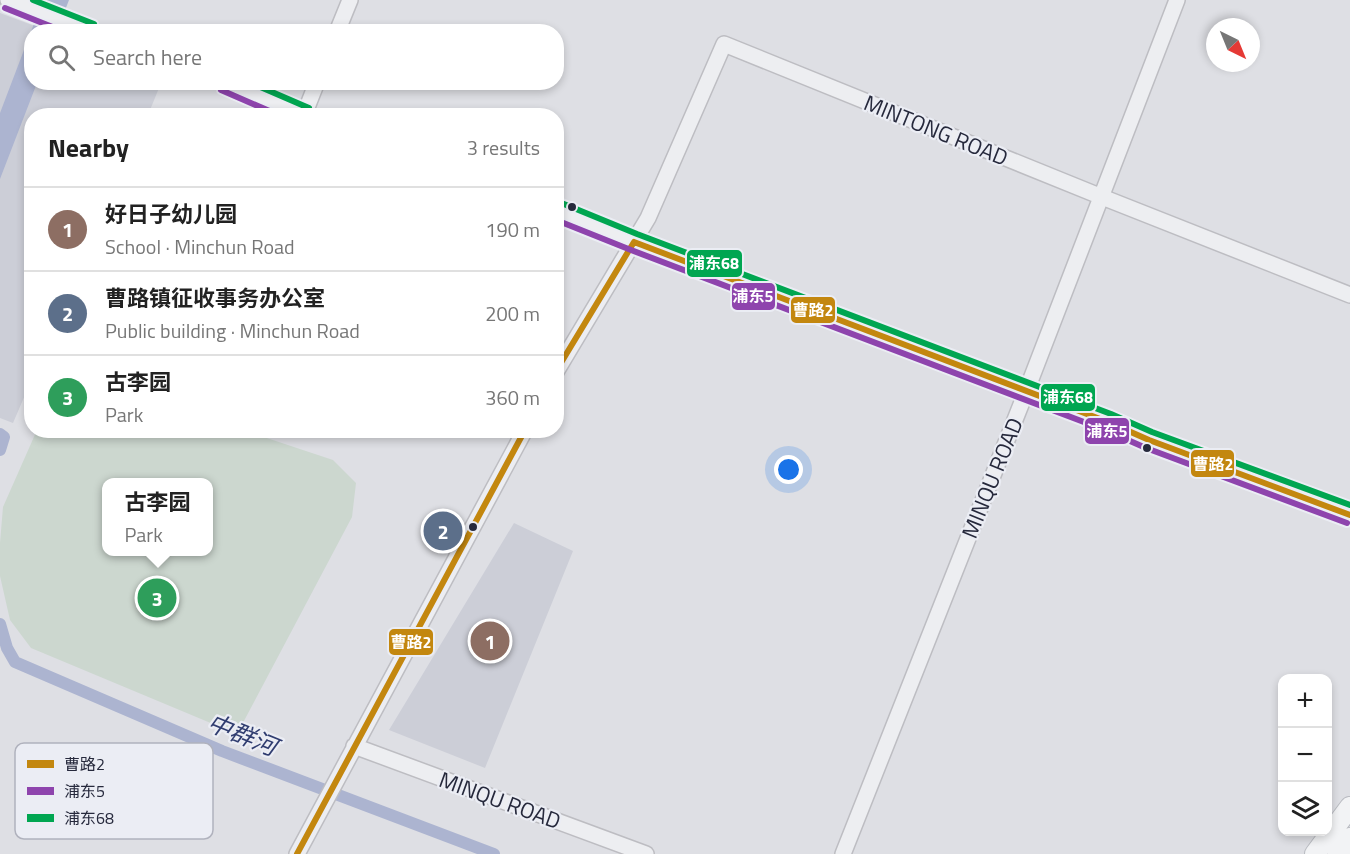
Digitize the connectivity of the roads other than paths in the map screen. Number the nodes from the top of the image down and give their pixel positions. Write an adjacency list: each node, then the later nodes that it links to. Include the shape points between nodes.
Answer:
1 (8, 0): 4 (street)
2 (350, 0): 5 (street)
3 (1178, 0): 10 (street, MINQU ROAD)
4 (71, 24)
5 (340, 24)
6 (244, 90): 8 (street)
7 (314, 90): 9 (street)
8 (288, 108)
9 (308, 108)
10 (1102, 197): 12 (street, MINTONG ROAD, via 724,44); 13 (street, MINTONG ROAD); 15 (street, MINQU ROAD)
11 (564, 213): 12 (street)
12 (634, 242): 14 (street); 15 (street)
13 (1350, 295)
14 (564, 359)
15 (1026, 392): 17 (street); 24 (street, MINQU ROAD)
16 (521, 438): 18 (street)
17 (1350, 515)
18 (354, 746): 22 (street); 23 (street, MINQU ROAD)
19 (1350, 797): 20 (street)
20 (1345, 813): 25 (main road)
21 (1350, 838): 26 (main road)
22 (297, 854)
23 (646, 854)
24 (843, 854)
25 (1315, 854)
26 (1338, 854)

